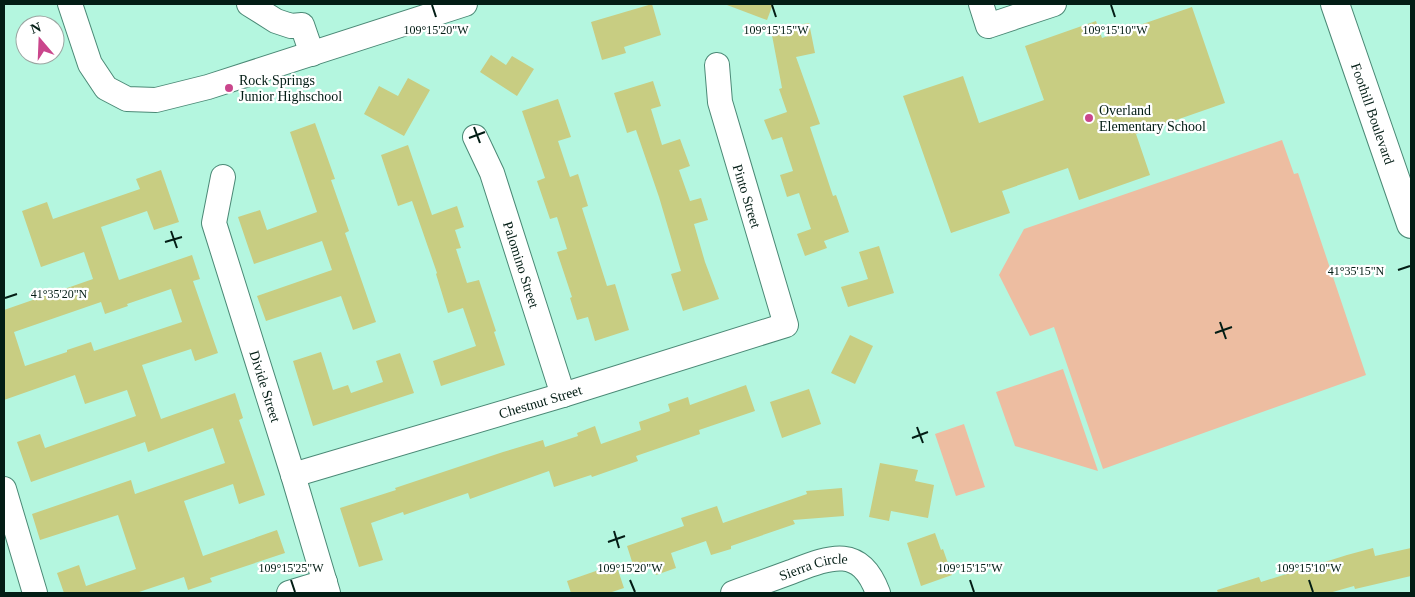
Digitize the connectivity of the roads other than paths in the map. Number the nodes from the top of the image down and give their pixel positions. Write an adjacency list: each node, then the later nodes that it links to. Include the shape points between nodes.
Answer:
1 (70, 4): 7 (street, via 90,64 106,88 127,99 156,100)
2 (249, 4): 7 (street, via 276,21 291,26 302,25)
3 (465, 4): 7 (street)
4 (981, 4): 5 (street, via 988,26)
5 (1054, 4)
6 (1335, 4): 11 (main road, Foothill Boulevard)
7 (312, 54)
8 (716, 65): 12 (street, Pinto Street, via 720,102)
9 (475, 137): 13 (street, Palomino Street, via 492,173)
10 (223, 177): 14 (street, Divide Street, via 214,223)
11 (1411, 224)
12 (786, 325): 13 (street, Chestnut Street)
13 (563, 394): 14 (street, Chestnut Street)
14 (293, 475): 16 (street, Divide Street)
15 (4, 489): 17 (street)
16 (326, 588): 18 (street)
17 (35, 593)
18 (289, 593)
19 (733, 593): 20 (street, Sierra Circle, via 821,561 839,558 855,561 868,570)
20 (878, 593)

